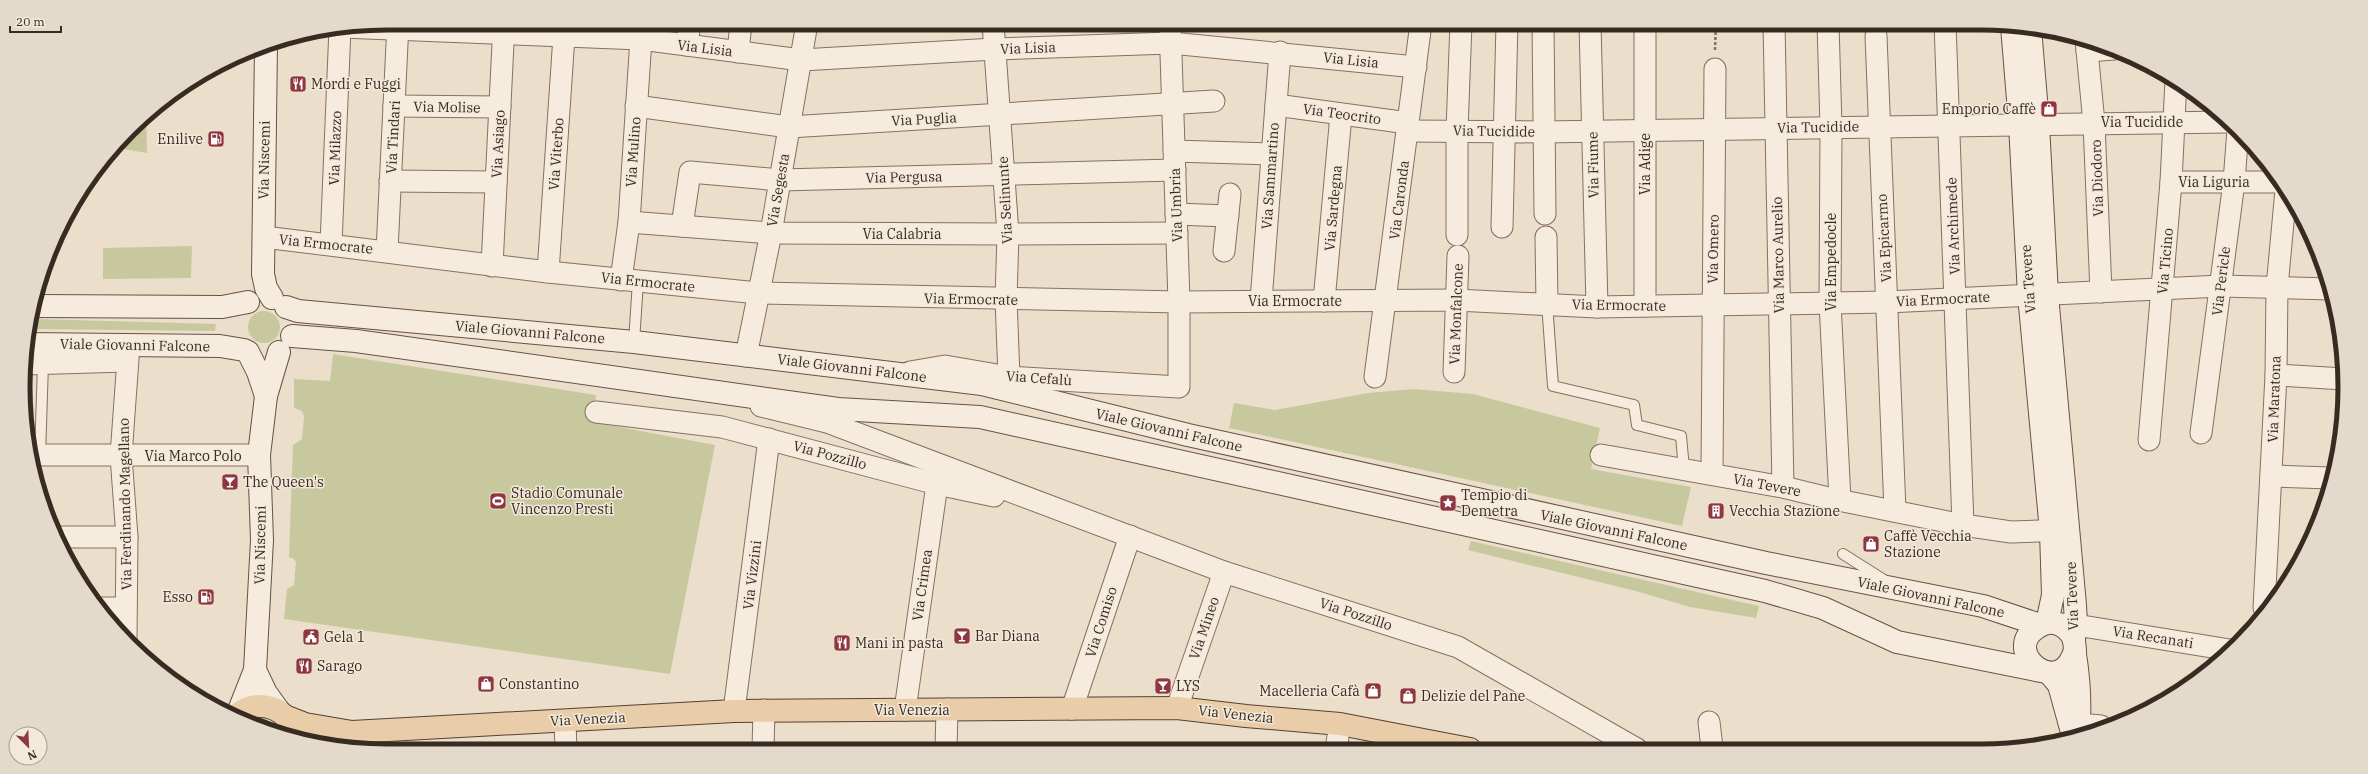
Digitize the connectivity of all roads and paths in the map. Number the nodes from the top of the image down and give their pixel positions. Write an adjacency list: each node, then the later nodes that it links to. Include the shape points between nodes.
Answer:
1 (398, 30): 38 (street, Via Tindari)
2 (503, 30): 40 (street, Via Asiago)
3 (518, 30): 23 (street, Via Lisia)
4 (689, 30): 25 (street)
5 (740, 30): 29 (street)
6 (806, 30): 31 (street, Via Segesta)
7 (994, 30): 27 (street, Via Selinunte)
8 (1420, 30): 32 (street, Via Caronda)
9 (1461, 30): 54 (street)
10 (1507, 30): 56 (street)
11 (1543, 30): 58 (street)
12 (1590, 30): 57 (street, Via Fiume)
13 (1645, 30): 55 (street, Via Adige)
14 (1716, 30): 33 (path)
15 (1774, 30): 52 (street, Via Marco Aurelio)
16 (1828, 30): 51 (street, Via Empedocle)
17 (1945, 30): 47 (street, Via Archimede)
18 (641, 31): 23 (street, Via Lisia); 25 (street, Via Lisia); 39 (street, Via Mulino)
19 (2013, 32): 46 (street, Via Tevere)
20 (341, 33): 82 (street, Via Milazzo)
21 (1170, 33): 27 (street, Via Lisia); 30 (street, Via Lisia); 36 (street, Via Umbria)
22 (2030, 33): 46 (street, Via Tevere)
23 (564, 36): 87 (street, Via Viterbo)
24 (1876, 36): 48 (street, Via Epicarmo)
25 (687, 45): 29 (street, Via Lisia)
26 (2087, 46): 45 (street, Via Diodoro)
27 (995, 49): 31 (street, Via Lisia); 41 (street, Via Selinunte)
28 (266, 51): 80 (street, Via Niscemi)
29 (738, 52): 31 (street, Via Lisia)
30 (1280, 52): 32 (street, Via Lisia); 37 (street, Via Sammartino)
31 (801, 60): 49 (street, Via Segesta)
32 (1416, 67): 50 (street, Via Caronda)
33 (1715, 69): 53 (street, Via Omero)
34 (2176, 88): 43 (street, Via Ticino)
35 (1214, 101): 36 (street, Via Puglia)
36 (1173, 104): 41 (street, Via Puglia); 61 (street, Via Umbria)
37 (1276, 105): 42 (street, Via Teocrito); 60 (street, Via Sammartino)
38 (394, 106): 40 (street, Via Molise); 64 (street, Via Tindari)
39 (636, 106): 49 (street, Via Puglia); 73 (street, Via Mulino)
40 (500, 107): 65 (street, Via Asiago)
41 (1000, 115): 49 (street, Via Puglia); 62 (street, Via Selinunte)
42 (1341, 115): 50 (street, Via Teocrito); 100 (street, Via Sardegna)
43 (2174, 122): 44 (street, Via Tucidide); 45 (street, Via Tucidide); 66 (street, Via Ticino)
44 (2219, 122)
45 (2094, 123): 46 (street, Via Tucidide); 93 (street, Via Diodoro)
46 (2029, 124): 47 (street, Via Tucidide); 95 (street, Via Tevere)
47 (1949, 125): 48 (street, Via Tucidide); 96 (street, Via Archimede)
48 (1879, 126): 51 (street, Via Tucidide); 104 (street, Via Epicarmo)
49 (789, 127): 63 (street, Via Segesta)
50 (1408, 127): 54 (street, Via Tucidide); 101 (street, Via Caronda)
51 (1831, 127): 52 (street, Via Tucidide); 107 (street, Via Empedocle)
52 (1776, 128): 53 (street, Via Tucidide); 106 (street, Via Marco Aurelio)
53 (1715, 129): 55 (street, Via Tucidide); 108 (street, Via Omero)
54 (1457, 130): 56 (street, Via Tucidide); 79 (street)
55 (1645, 130): 57 (street, Via Tucidide); 111 (street, Via Adige)
56 (1504, 131): 58 (street, Via Tucidide); 76 (street)
57 (1592, 131): 58 (street, Via Tucidide); 110 (street, Via Fiume)
58 (1543, 132): 71 (street)
59 (2237, 139): 67 (street, Via Pericle)
60 (1272, 154): 61 (street, Via Pergusa); 99 (street, Via Sammartino)
61 (1174, 161): 62 (street, Via Pergusa); 74 (street, Via Umbria)
62 (1004, 175): 63 (street, Via Pergusa); 78 (street, Via Selinunte)
63 (780, 180): 75 (street, Via Pergusa, via 690,172); 77 (street, Via Segesta)
64 (390, 181): 65 (street); 83 (street, Via Tindari)
65 (496, 182): 86 (street, Via Asiago)
66 (2171, 182): 67 (street, Via Liguria); 91 (street, Via Ticino)
67 (2234, 182): 68 (street, Via Liguria); 89 (street, Via Pericle)
68 (2273, 182)
69 (1230, 194): 72 (street)
70 (2285, 201): 90 (street, Via Maratona)
71 (1545, 214)
72 (1228, 216): 74 (street, Via Calabria); 84 (street)
73 (629, 222): 75 (street, Via Calabria); 88 (street, Via Mulino)
74 (1176, 223): 78 (street, Via Calabria); 103 (street, Via Umbria)
75 (682, 226): 77 (street, Via Calabria)
76 (1502, 227)
77 (771, 233): 78 (street, Via Calabria); 94 (street, Via Segesta)
78 (1008, 234): 97 (street, Via Selinunte)
79 (1457, 234)
80 (264, 237): 82 (street, Via Ermocrate); 102 (street, Via Niscemi)
81 (1546, 237): 105 (street)
82 (331, 244): 83 (street, Via Ermocrate)
83 (387, 251): 86 (street, Via Ermocrate)
84 (1224, 251)
85 (1458, 256): 98 (street, Via Monfalcone)
86 (492, 266): 87 (street, Via Ermocrate)
87 (548, 272): 88 (street, Via Ermocrate)
88 (630, 281): 94 (street, Via Ermocrate); 112 (lane)
89 (2221, 286): 90 (street, Via Ermocrate); 91 (street, Via Ermocrate); 129 (street, Via Pericle)
90 (2277, 287): 92 (street, Via Ermocrate); 121 (street, Via Maratona)
91 (2162, 289): 93 (street, Via Ermocrate); 131 (street, Via Ticino)
92 (2324, 289)
93 (2101, 292): 95 (street, Via Ermocrate)
94 (758, 293): 97 (street, Via Ermocrate); 117 (street, Via Segesta)
95 (2038, 295): 96 (street, Via Ermocrate); 147 (street, Via Tevere)
96 (1955, 297): 104 (street, Via Ermocrate); 146 (street, Via Archimede)
97 (1006, 300): 103 (street, Via Ermocrate); 122 (street, Via Selinunte)
98 (1456, 300): 101 (street, Via Ermocrate); 105 (street, Via Ermocrate); 119 (street, Via Monfalcone)
99 (1261, 301): 100 (street, Via Ermocrate); 103 (street, Via Ermocrate)
100 (1324, 301): 101 (street, Via Ermocrate)
101 (1386, 301): 123 (street, Via Caronda)
102 (265, 302): 109 (street, Viale Giovanni Falcone, via 222,307); 112 (street, Viale Giovanni Falcone, via 298,311); 113 (street, via 293,321); 115 (street, via 236,316 238,342)
103 (1179, 302): 125 (street, Via Umbria)
104 (1887, 302): 107 (street, Via Ermocrate); 145 (street, Via Epicarmo)
105 (1547, 303): 110 (street, Via Ermocrate); 137 (lane, via 1553,386 1634,405 1637,425 1682,436)
106 (1779, 303): 107 (street, Via Ermocrate); 108 (street, Via Ermocrate); 142 (street, Via Marco Aurelio)
107 (1830, 303): 143 (street, Via Empedocle)
108 (1713, 305): 111 (street, Via Ermocrate); 138 (street, Via Omero)
109 (39, 306)
110 (1597, 306): 111 (street, Via Ermocrate)
111 (1645, 306)
112 (634, 342): 117 (street, Viale Giovanni Falcone)
113 (286, 344): 115 (street, via 263,357); 126 (street, Viale Giovanni Falcone, via 356,341); 127 (street, Via Niscemi)
114 (33, 345): 116 (street, Viale Giovanni Falcone)
115 (246, 351): 116 (street, Viale Giovanni Falcone, via 220,346); 127 (street, via 258,372)
116 (127, 353): 118 (street); 136 (street, Via Ferdinando Magellano)
117 (746, 356): 120 (street, Viale Giovanni Falcone)
118 (34, 364): 132 (lane)
119 (1454, 372)
120 (900, 374): 122 (street, Via Cefalù, via 944,366); 153 (street, Viale Giovanni Falcone, via 982,384 1188,435 1766,564)
121 (2276, 375): 124 (street); 139 (street, Via Maratona)
122 (1009, 377): 125 (street, Via Cefalù)
123 (1375, 377)
124 (2338, 379)
125 (1179, 388)
126 (723, 394): 144 (street, Via Pozzillo, via 763,407 827,422); 161 (street, Viale Giovanni Falcone, via 838,409 980,417 1764,591 1823,608 1897,642)
127 (266, 396): 134 (street, Via Niscemi)
128 (596, 412): 130 (street, Via Pozzillo, via 722,428)
129 (2201, 433)
130 (770, 439): 141 (street, Via Pozzillo); 168 (street, Via Vizzini)
131 (2149, 440)
132 (36, 451)
133 (36, 455): 136 (street, Via Marco Polo)
134 (259, 455): 136 (street, Via Marco Polo); 160 (street, Via Niscemi, via 262,540)
135 (1601, 455): 137 (street, Via Tevere)
136 (121, 456): 150 (street, Via Ferdinando Magellano)
137 (1684, 470): 138 (street, Via Tevere)
138 (1712, 474): 142 (street, Via Tevere)
139 (2270, 476): 140 (street); 154 (street, Via Maratona)
140 (2326, 478)
141 (937, 484): 144 (street, Via Pozzillo); 166 (street, Via Crimea)
142 (1783, 486): 143 (street, Via Tevere)
143 (1840, 500): 145 (street, Via Tevere)
144 (1061, 511): 148 (street, Via Pozzillo)
145 (1895, 511): 146 (street, Via Tevere)
146 (1963, 525): 147 (street, Via Tevere, via 2011,532)
147 (2059, 530): 158 (street, Via Tevere); 158 (street, Via Tevere, via 2053,595)
148 (1130, 536): 152 (street, Via Pozzillo); 164 (street, Via Comiso)
149 (63, 537): 150 (street)
150 (127, 537): 156 (street, Via Ferdinando Magellano)
151 (1844, 554): 153 (lane)
152 (1224, 572): 162 (street, Via Mineo); 184 (street, Via Pozzillo, via 1458,647)
153 (1900, 590): 158 (street, Viale Giovanni Falcone, via 1983,606)
154 (2264, 604)
155 (107, 608): 156 (street)
156 (126, 608): 157 (street, Via Ferdinando Magellano)
157 (126, 629)
158 (2062, 631): 159 (street, Via Recanati); 161 (street, via 2072,659 2058,671); 161 (street, via 2031,632 2026,642 2026,654 2032,665); 175 (street, via 2080,702)
159 (2222, 649)
160 (255, 670): 167 (street); 170 (street, via 266,693)
161 (2045, 672): 175 (street, via 2059,685)
162 (1177, 708): 164 (main road, Via Venezia); 173 (main road, Via Venezia)
163 (947, 709): 164 (main road, Via Venezia); 166 (main road, Via Venezia); 181 (street)
164 (1072, 709)
165 (764, 710): 166 (main road, Via Venezia); 168 (main road, Via Venezia); 180 (street)
166 (905, 710)
167 (238, 711)
168 (734, 711): 171 (main road, Via Venezia)
169 (241, 713): 170 (main road, via 250,707 263,706)
170 (283, 714): 176 (main road); 177 (main road, via 305,724)
171 (565, 721): 177 (main road, Via Venezia); 179 (street)
172 (1709, 722): 185 (street)
173 (1340, 724): 182 (street); 183 (main road, Via Venezia)
174 (2090, 727): 175 (street)
175 (2075, 728)
176 (293, 732)
177 (352, 732): 178 (main road)
178 (330, 739)
179 (566, 744)
180 (763, 744)
181 (946, 744)
182 (1337, 744)
183 (1444, 744)
184 (1627, 744)
185 (1712, 744)

